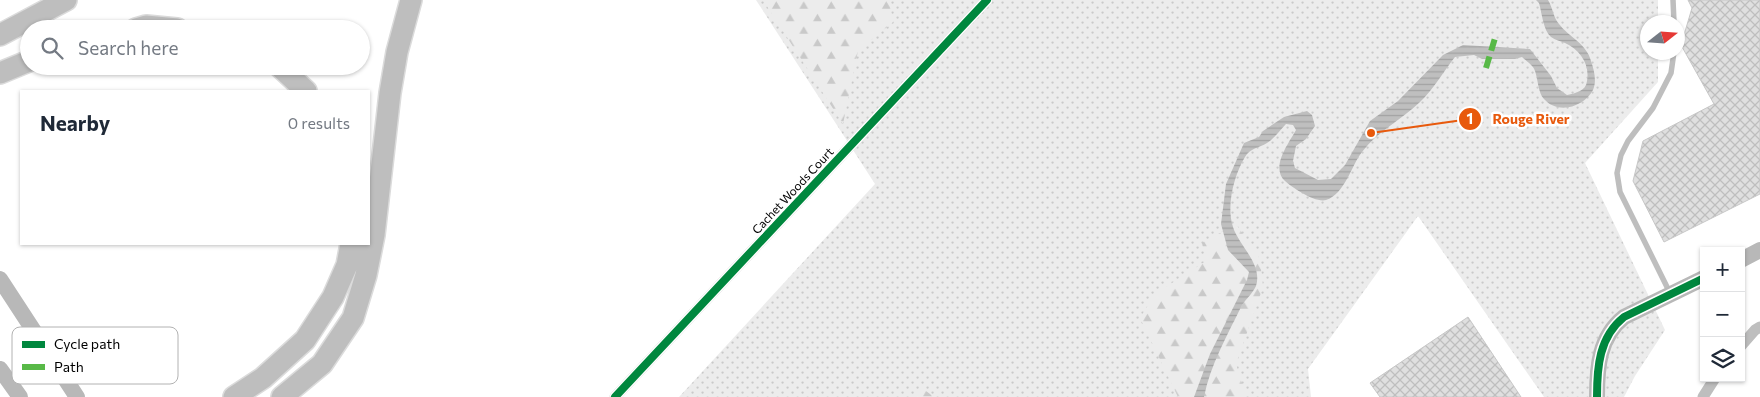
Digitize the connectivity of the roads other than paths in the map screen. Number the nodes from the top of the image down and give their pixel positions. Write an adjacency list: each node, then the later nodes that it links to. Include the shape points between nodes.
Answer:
1 (66, 0): 6 (highway)
2 (411, 0): 29 (highway, via 390,92 374,235 353,318 322,364)
3 (987, 0): 30 (street, Cachet Woods Court)
4 (1673, 0): 5 (lane)
5 (1674, 15)
6 (28, 20)
7 (20, 24): 8 (highway)
8 (0, 35)
9 (1673, 60): 19 (lane, via 1671,73 1653,108 1621,155 1617,173 1620,192)
10 (20, 65): 11 (highway)
11 (0, 73)
12 (288, 75): 13 (highway)
13 (305, 90)
14 (351, 245): 28 (highway, via 348,265 333,297 305,340 263,378)
15 (1760, 250): 16 (street)
16 (1745, 258)
17 (0, 279): 20 (street)
18 (1700, 280): 19 (street)
19 (1670, 294): 31 (street, via 1624,317 1607,337 1597,370)
20 (31, 327)
21 (1760, 327): 22 (street)
22 (1745, 341)
23 (0, 369): 26 (street)
24 (1713, 382): 32 (street)
25 (69, 384): 27 (street)
26 (20, 397)
27 (77, 397)
28 (234, 397)
29 (282, 397)
30 (615, 397)
31 (1597, 397)
32 (1703, 397)

